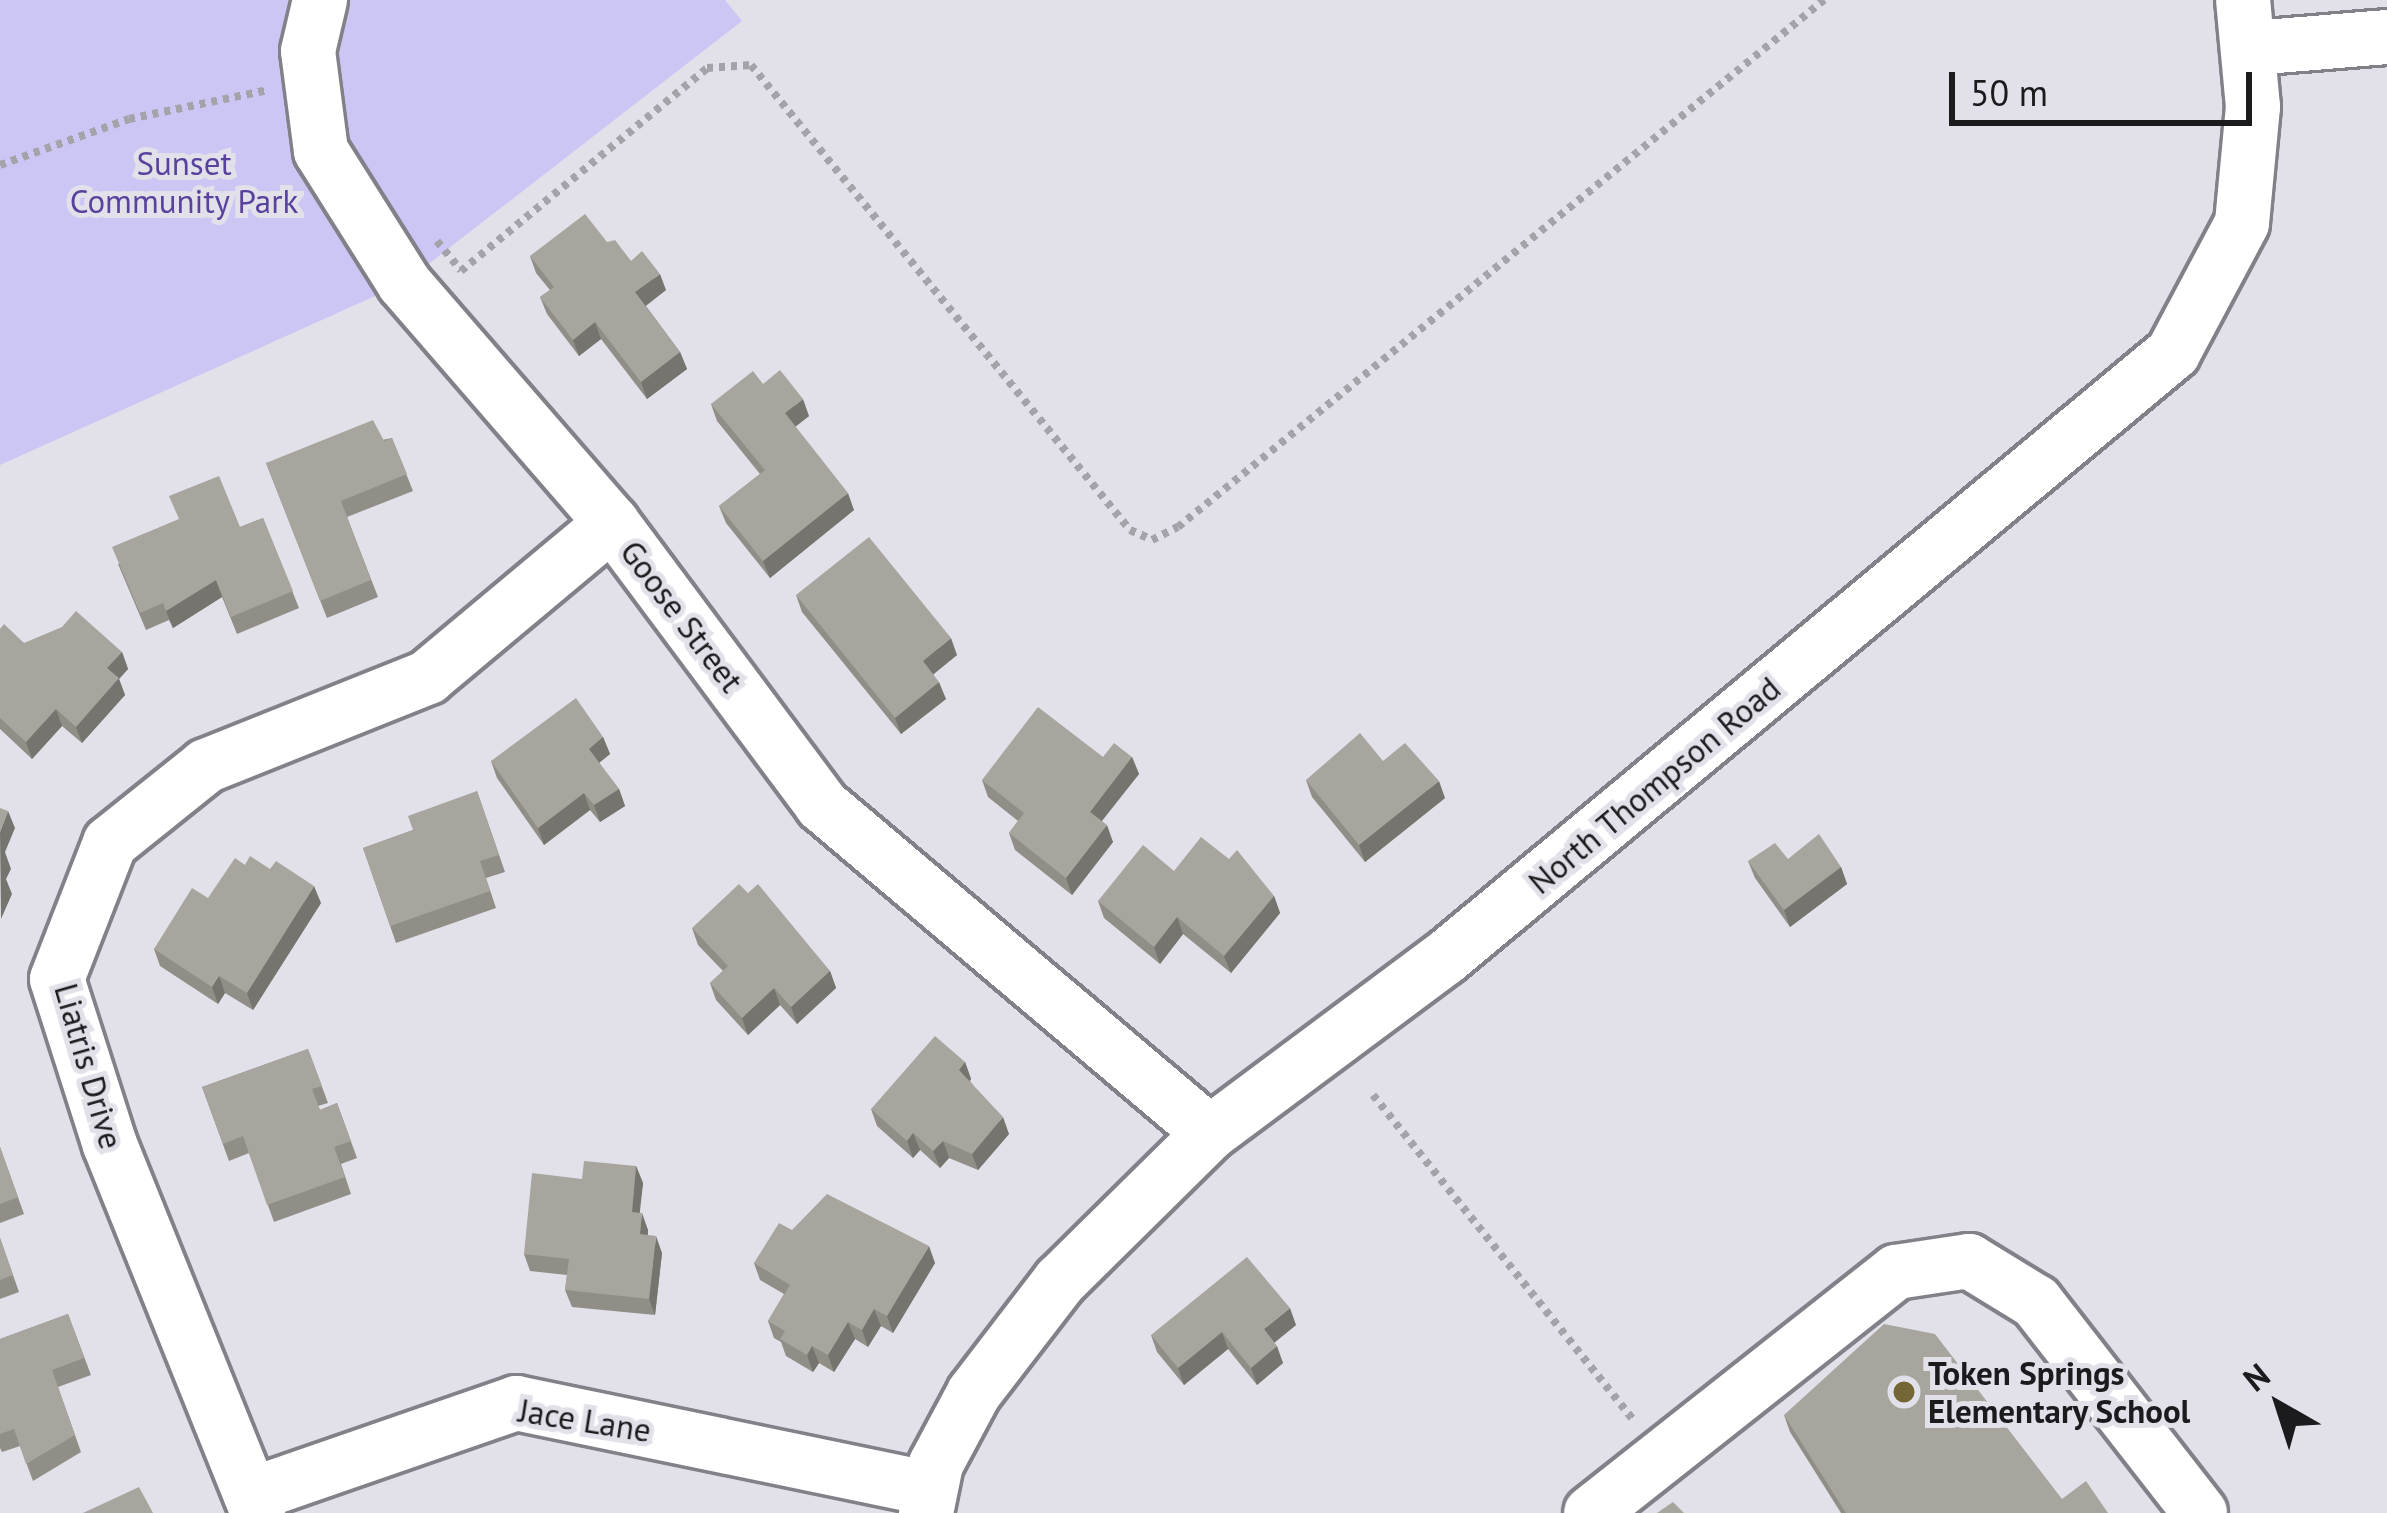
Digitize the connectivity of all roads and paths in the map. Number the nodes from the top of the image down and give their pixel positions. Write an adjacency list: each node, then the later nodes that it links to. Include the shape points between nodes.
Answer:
1 (320, 0): 5 (street, Goose Street, via 308,51)
2 (1824, 0): 7 (path, via 1178,527 1152,540 1130,530 751,65 707,68 461,271)
3 (2248, 24): 4 (street); 10 (street, North Thompson Road, via 2242,223 2173,353 1445,958)
4 (2387, 37)
5 (310, 91): 6 (path, via 257,90 129,119); 8 (street, Goose Street, via 321,151 404,283)
6 (0, 165)
7 (424, 224)
8 (613, 523): 10 (street, Goose Street, via 822,805); 13 (street, Liatris Drive, via 428,677 206,766 110,843 57,979 110,1145)
9 (1373, 1095): 11 (path)
10 (1210, 1133): 12 (street, North Thompson Road, via 1060,1281 974,1393)
11 (1663, 1456): 14 (street); 15 (street, via 1895,1272 1969,1261 2036,1302)
12 (927, 1500): 13 (street, Jace Lane, via 516,1403)
13 (254, 1504)
14 (1591, 1513)
15 (2200, 1513)

